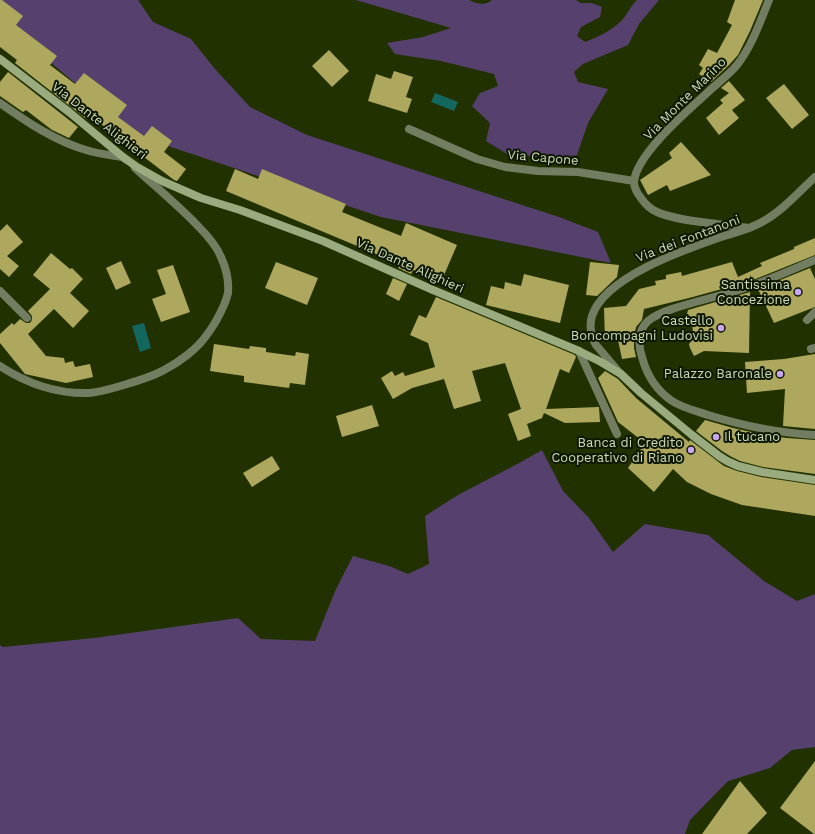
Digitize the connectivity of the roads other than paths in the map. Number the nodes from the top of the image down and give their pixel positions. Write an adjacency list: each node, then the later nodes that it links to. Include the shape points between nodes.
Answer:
1 (769, 0): 7 (street, Via Monte Marino, via 743,57 652,147 639,167)
2 (0, 59): 5 (main road, Via Dante Alighieri)
3 (0, 103): 5 (street, via 54,138 87,150)
4 (409, 129): 7 (street, Via Capone, via 477,159 504,167 578,172)
5 (123, 157): 14 (main road, Via Dante Alighieri, via 151,175 188,193 323,241); 15 (street, via 191,219 218,250 228,288 226,300 216,320 202,340 173,365 152,376 102,391 68,392 38,386)
6 (815, 177): 8 (street, Via dei Fontanoni, via 771,217)
7 (634, 181): 8 (street, via 638,195 656,211 684,220)
8 (749, 228): 16 (street, Via dei Fontanoni, via 646,267 604,296 593,312 591,332 596,345)
9 (815, 260): 17 (street, via 742,289 660,313 646,322 640,338 645,367 653,384)
10 (0, 291): 12 (street)
11 (815, 312): 13 (street)
12 (27, 318)
13 (807, 320)
14 (579, 351): 16 (main road, Via Dante Alighieri); 19 (street)
15 (0, 366)
16 (621, 374): 18 (main road, Via Dante Alighieri)
17 (668, 398): 18 (street); 20 (street, via 688,409 726,420 787,433)
18 (659, 407): 21 (main road, Via Dante Alighieri, via 719,456 733,464 762,472)
19 (617, 434)
20 (815, 435)
21 (815, 480)

